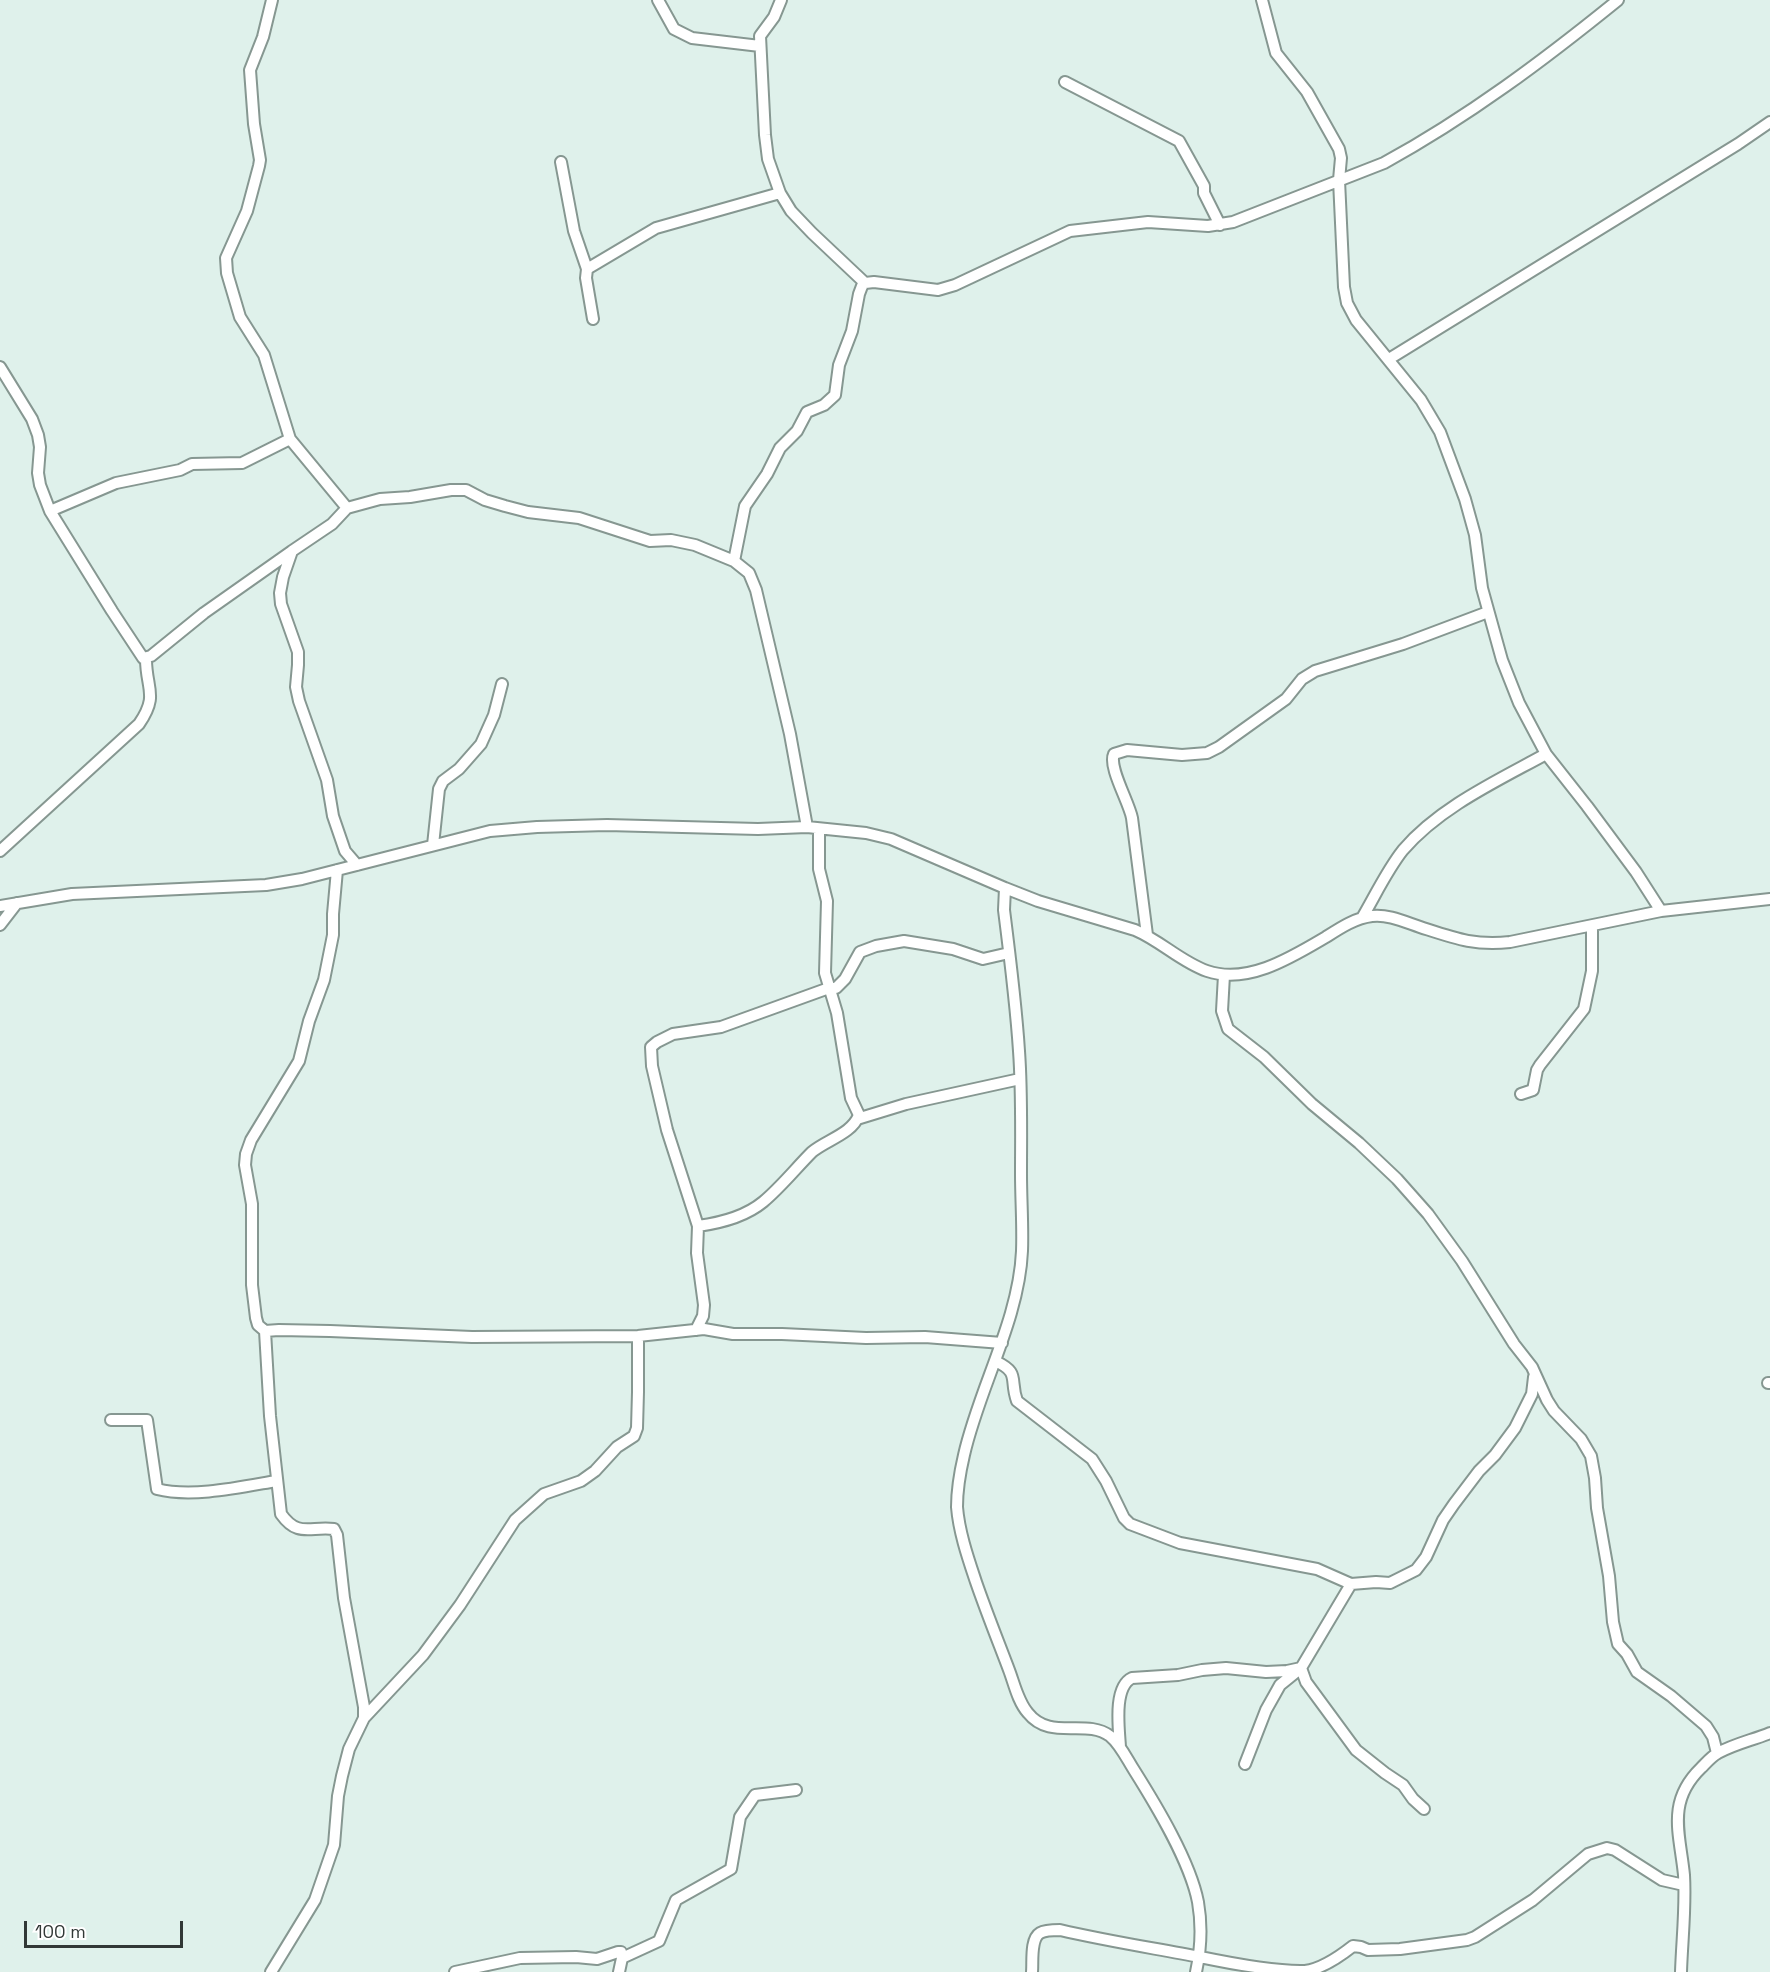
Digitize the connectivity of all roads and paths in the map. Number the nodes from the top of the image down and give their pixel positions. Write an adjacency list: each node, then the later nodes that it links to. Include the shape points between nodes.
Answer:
1 (272, 0): 18 (street, via 250,70 259,166 247,211 226,258 240,316 264,355)
2 (658, 0): 6 (street, via 674,29 692,38)
3 (781, 0): 6 (street, via 774,17 761,32)
4 (1262, 0): 10 (street, via 1276,53 1307,92 1339,149)
5 (1618, 0): 10 (street, via 1480,105 1384,163)
6 (760, 46): 11 (street, via 768,159)
7 (1065, 82): 12 (street, via 1179,141)
8 (1770, 122): 16 (street)
9 (561, 162): 13 (street, via 574,231)
10 (1339, 180): 12 (street); 16 (street, via 1347,303)
11 (780, 193): 13 (street, via 656,228); 14 (street, via 812,233)
12 (1220, 225): 14 (street, via 1148,222 1070,231 938,290)
13 (587, 269): 15 (street)
14 (866, 283): 22 (street, via 859,294 852,331 841,358 835,395 807,412 797,431 780,448 743,511)
15 (593, 319)
16 (1389, 359): 23 (street, via 1433,419 1449,453 1475,535)
17 (0, 367): 20 (street, via 38,435 38,473)
18 (290, 439): 19 (street); 20 (street, via 242,463 192,464 116,483)
19 (347, 508): 21 (street, via 332,524); 22 (street, via 380,499 466,490 485,500 528,512 579,518 650,541 684,542)
20 (50, 511): 24 (street, via 140,656)
21 (292, 551): 24 (street); 31 (street, via 280,593 298,652 296,687 327,780 333,816 345,851)
22 (734, 561): 27 (street, via 749,573 756,590)
23 (1488, 612): 26 (street, via 1519,703); 41 (street, via 1315,671 1302,679 1286,699 1206,753 1114,753 1113,767 1130,806)
24 (146, 658): 30 (street, via 151,700 139,724)
25 (502, 684): 29 (street, via 481,744 439,789)
26 (1546, 754): 37 (street, via 1601,824); 38 (street, via 1430,824 1403,851)
27 (807, 827): 28 (street); 29 (street, via 537,827 490,831)
28 (819, 829): 33 (street, via 891,839); 44 (street, via 819,869 827,901 825,961)
29 (433, 845): 31 (street)
30 (0, 851)
31 (357, 865): 32 (street)
32 (337, 870): 35 (street, via 266,885 110,891); 50 (street, via 333,935 324,980 299,1061 251,1140 246,1155 253,1210 252,1286 258,1325)
33 (1005, 888): 41 (street); 42 (street)
34 (1770, 899): 37 (street)
35 (17, 903): 36 (street); 39 (street)
36 (0, 906)
37 (1661, 911): 40 (street)
38 (1362, 918): 40 (street, via 1384,916 1488,944); 43 (street, via 1272,966 1246,974)
39 (0, 925)
40 (1592, 926): 46 (street, via 1592,971 1584,1009 1540,1065 1533,1090)
41 (1148, 936): 43 (street, via 1180,958)
42 (1009, 953): 44 (street, via 983,959 953,949 904,941 876,946 860,952 845,979 836,988); 45 (street)
43 (1224, 975): 54 (street, via 1222,1011 1228,1029 1397,1179 1462,1261)
44 (829, 988): 47 (street); 48 (street, via 721,1027 673,1034 651,1047 668,1130)
45 (1020, 1079): 47 (street); 52 (street, via 1022,1253)
46 (1521, 1094)
47 (857, 1119): 48 (street, via 812,1153 761,1203 737,1216)
48 (698, 1226): 49 (street, via 697,1253 704,1305)
49 (696, 1330): 51 (street); 52 (street)
50 (265, 1331): 51 (street, via 472,1337); 56 (street)
51 (638, 1336): 59 (street, via 638,1416 634,1436 617,1447 595,1472 544,1494 515,1521 423,1655)
52 (1002, 1343): 53 (street)
53 (995, 1361): 57 (street, via 1012,1372 1017,1401 1092,1459 1130,1524 1180,1544 1317,1569); 61 (street, via 979,1401 959,1477 957,1508 975,1580 1028,1713 1051,1727 1098,1730)
54 (1532, 1367): 57 (street, via 1534,1387 1515,1428 1454,1504 1416,1570 1390,1583); 62 (street, via 1554,1411 1581,1439 1591,1456 1618,1644 1637,1672 1706,1726)
55 (111, 1420): 56 (street, via 147,1420 157,1489 221,1491)
56 (276, 1481): 59 (street, via 281,1514 288,1524 304,1530 334,1529 337,1535)
57 (1351, 1584): 58 (street)
58 (1301, 1668): 61 (street, via 1266,1672 1226,1668 1132,1678 1126,1681 1119,1701); 63 (street, via 1280,1685); 65 (street, via 1306,1682 1356,1750 1403,1785)
59 (364, 1718): 69 (street, via 349,1749 338,1796 334,1845 315,1900)
60 (1770, 1734): 62 (street)
61 (1119, 1747): 67 (street, via 1186,1863 1198,1900)
62 (1717, 1753): 66 (street, via 1685,1786 1678,1810)
63 (1245, 1764)
64 (796, 1790): 68 (street, via 755,1795 740,1817 731,1869 676,1900 659,1941)
65 (1424, 1809)
66 (1684, 1885): 67 (street, via 1662,1880 1608,1848 1588,1854 1533,1900 1475,1938 1400,1949 1368,1950 1353,1946 1304,1972); 74 (street)
67 (1199, 1957): 72 (street, via 1051,1930 1036,1938); 73 (street)
68 (622, 1958): 70 (street, via 621,1952 597,1959 520,1958); 71 (street)
69 (271, 1972)
70 (455, 1972)
71 (619, 1972)
72 (1032, 1972)
73 (1196, 1972)
74 (1681, 1972)

